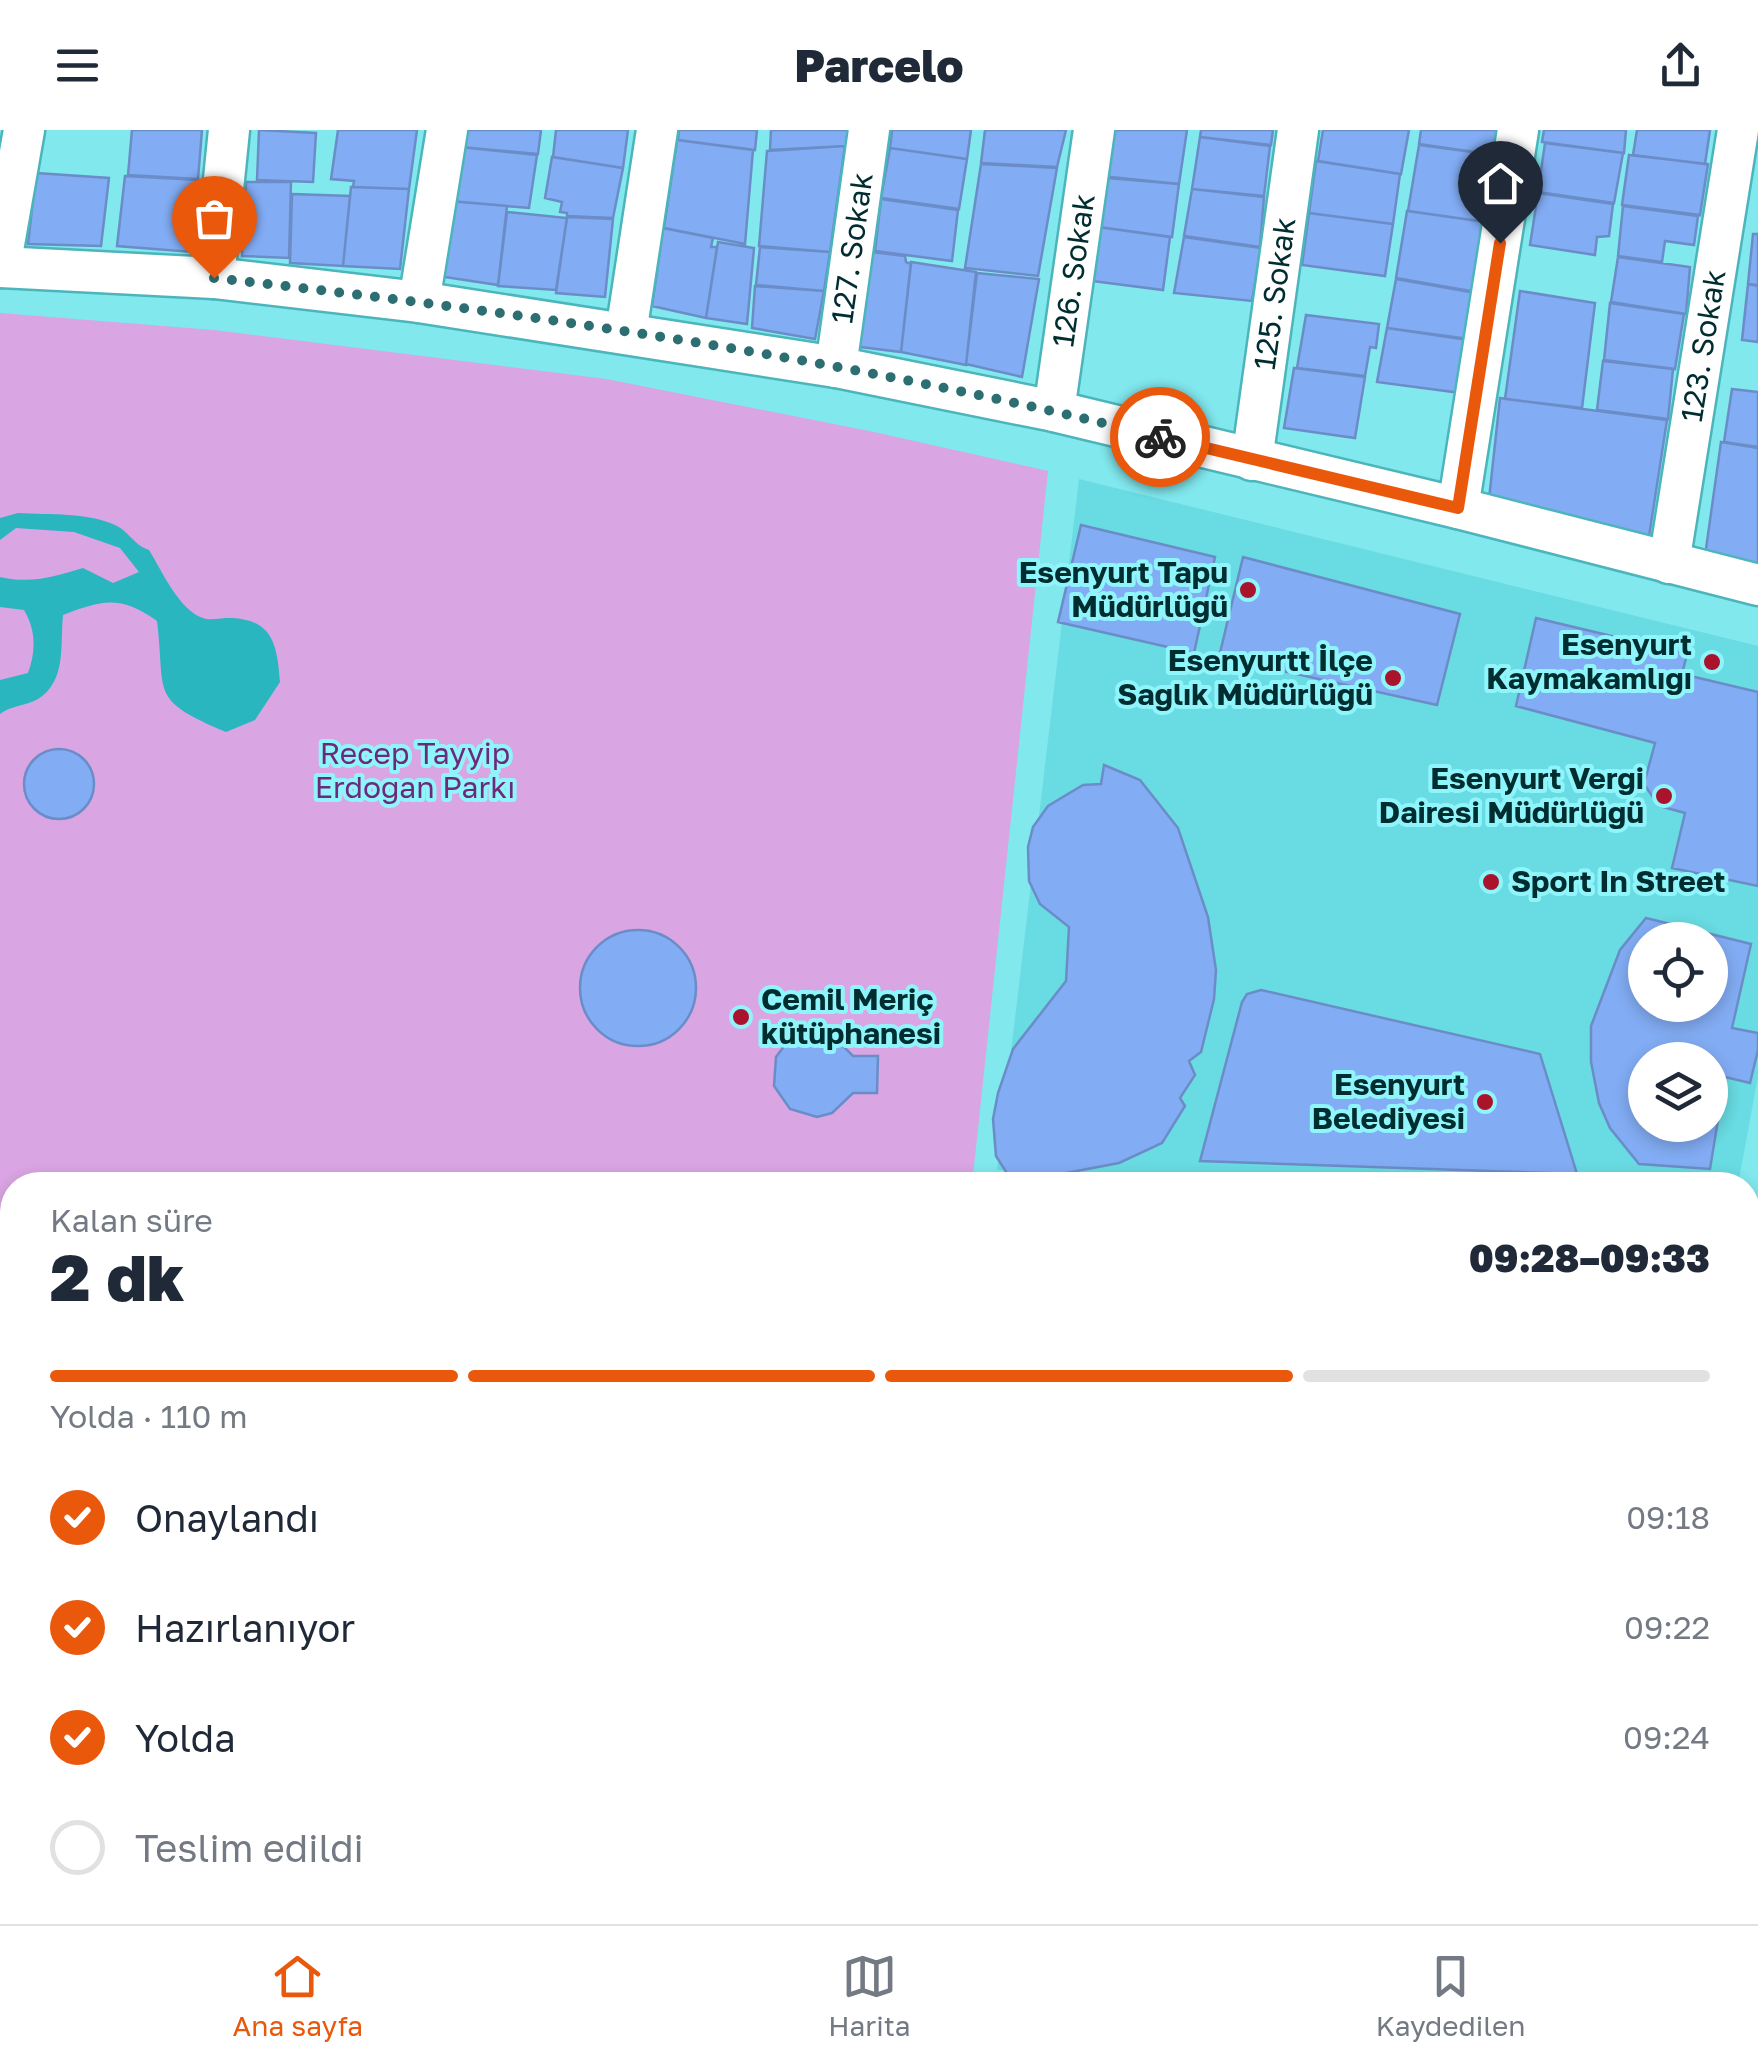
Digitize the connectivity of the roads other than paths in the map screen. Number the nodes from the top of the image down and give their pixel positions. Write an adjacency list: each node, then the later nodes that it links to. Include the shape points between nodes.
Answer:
1 (24, 130): 10 (street)
2 (229, 130): 11 (street)
3 (447, 130): 12 (street)
4 (657, 130): 13 (street)
5 (869, 130): 14 (street, 127. Sokak)
6 (1094, 130): 15 (street, 126. Sokak)
7 (1298, 130): 16 (street, 125. Sokak)
8 (1518, 130): 17 (street)
9 (1738, 130): 18 (street, 123. Sokak)
10 (0, 267): 11 (street)
11 (214, 278): 12 (street)
12 (419, 302): 13 (street)
13 (626, 332): 14 (street)
14 (836, 367): 15 (street)
15 (1054, 410): 16 (street)
16 (1252, 460): 17 (street)
17 (1458, 508): 18 (street)
18 (1669, 562): 19 (street)
19 (1758, 585)

